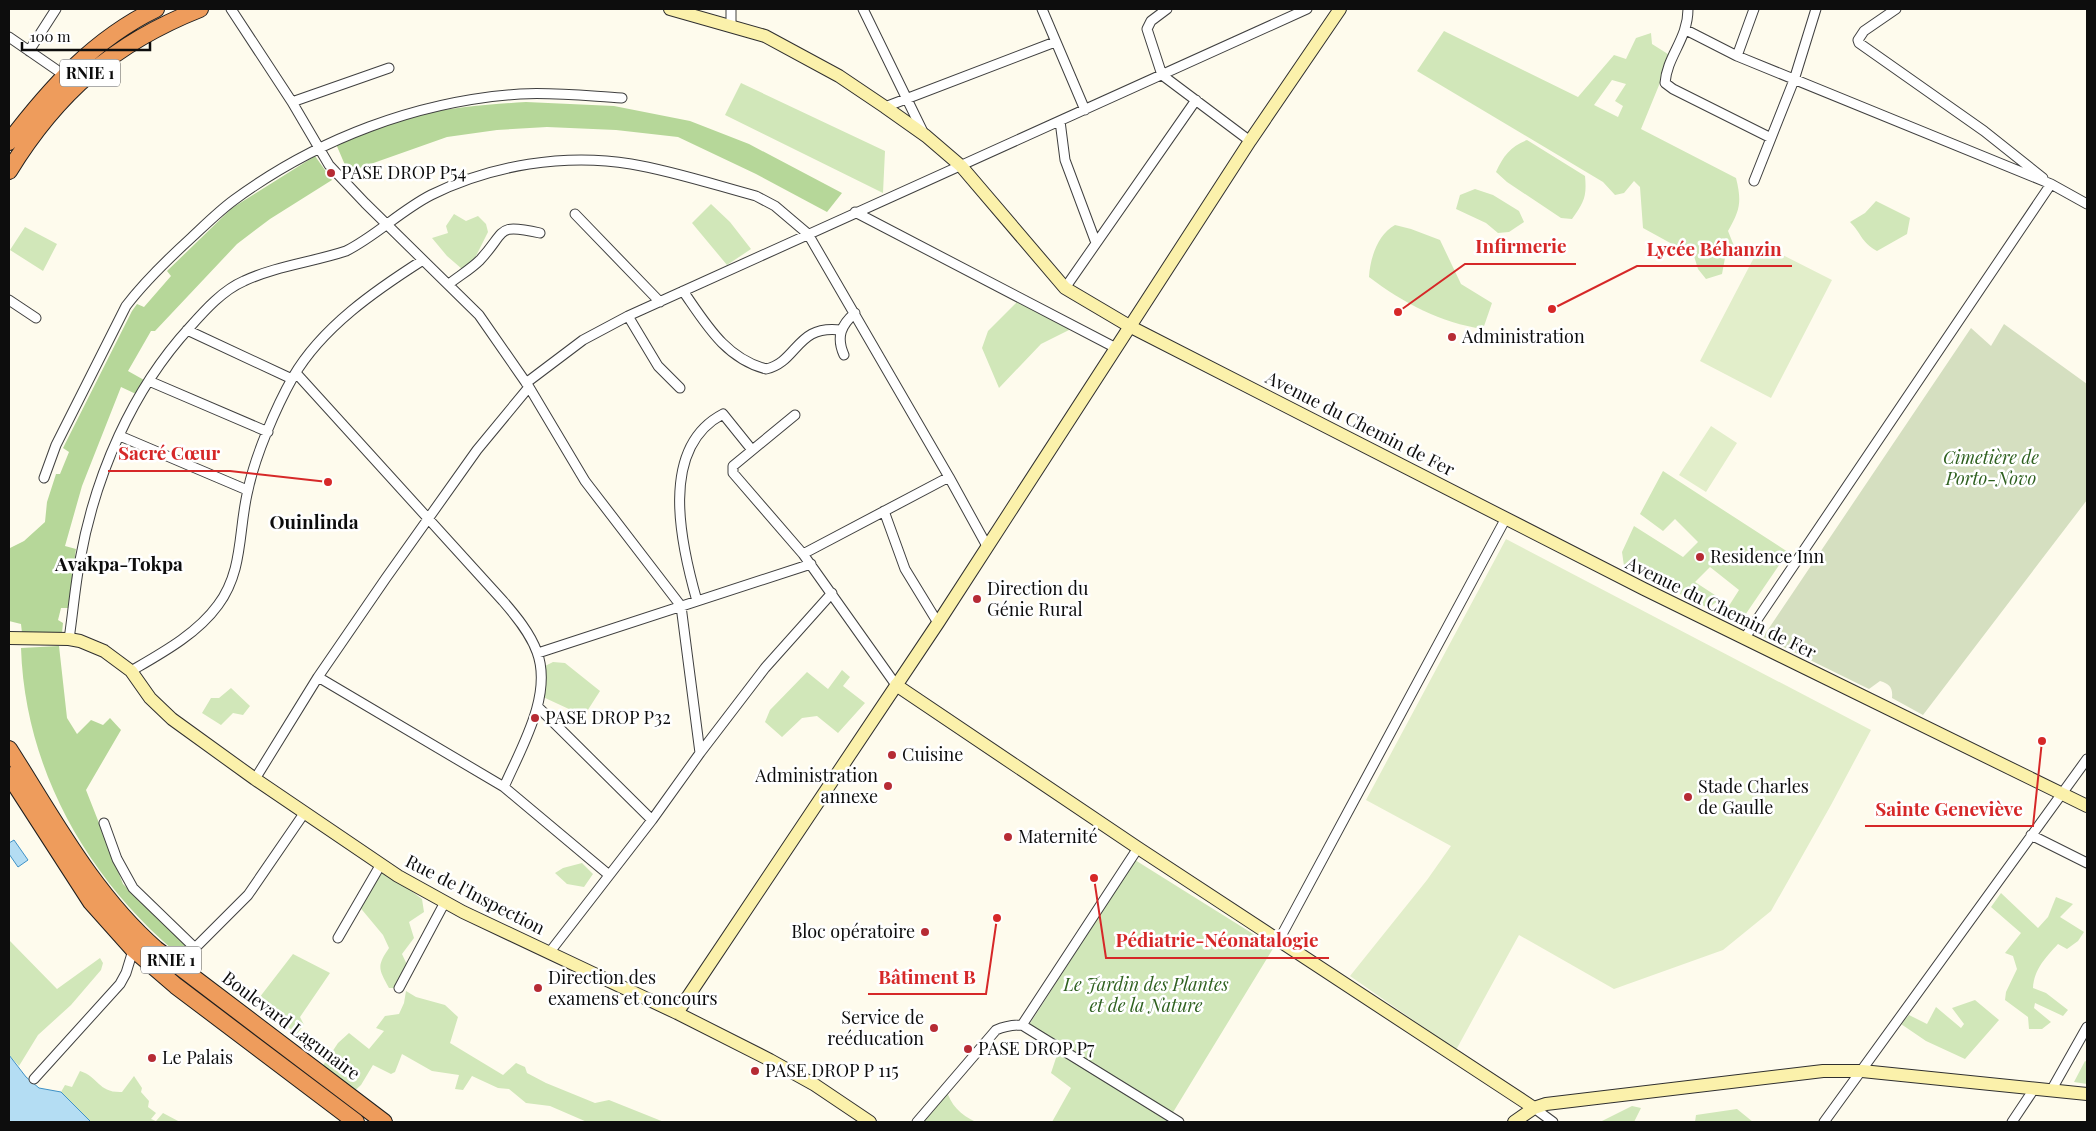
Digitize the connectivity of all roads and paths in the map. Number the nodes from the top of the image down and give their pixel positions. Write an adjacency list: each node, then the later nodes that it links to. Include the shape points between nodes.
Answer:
1 (56, 9): 20 (street)
2 (156, 9): 23 (highway, RNIE 1, via 110,36)
3 (200, 9): 39 (highway, RNIE 1, via 123,47 77,84 41,124)
4 (231, 9): 29 (street)
5 (670, 9): 16 (street, Avenue du Chemin de Fer)
6 (731, 9): 16 (street)
7 (1042, 9): 19 (street)
8 (1167, 9): 24 (street, via 1151,21 1147,29)
9 (1307, 9): 24 (street)
10 (1340, 9): 36 (street)
11 (1688, 9): 17 (street)
12 (1754, 9): 21 (street)
13 (1816, 9): 25 (street)
14 (1896, 9): 41 (street, via 1864,31 1859,43 1984,131)
15 (866, 10): 27 (street)
16 (731, 24): 30 (street, Avenue du Chemin de Fer, via 780,43 839,76)
17 (1686, 30): 21 (street); 35 (street, via 1666,73 1665,83)
18 (9, 37): 20 (street)
19 (1055, 42): 27 (street); 31 (street)
20 (29, 51): 23 (street)
21 (1737, 56): 25 (street)
22 (389, 68): 29 (street)
23 (64, 75): 33 (highway, RNIE 1)
24 (1162, 75): 28 (street); 31 (street)
25 (1794, 80): 35 (street); 41 (street)
26 (622, 98): 37 (street, via 552,93 472,100 390,120)
27 (906, 99): 30 (street); 34 (street)
28 (1196, 100): 36 (street); 48 (street)
29 (292, 102): 37 (street)
30 (885, 107): 34 (street, Avenue du Chemin de Fer)
31 (1084, 110): 32 (street)
32 (1060, 121): 38 (street); 48 (street, via 1065,160)
33 (11, 134)
34 (926, 136): 38 (street, Avenue du Chemin de Fer)
35 (1771, 138): 40 (street)
36 (1250, 141): 58 (street)
37 (319, 148): 45 (street, via 339,177); 72 (street, via 235,200 140,288 126,306 56,445)
38 (961, 166): 43 (street); 51 (street, Avenue du Chemin de Fer)
39 (9, 171)
40 (1754, 181)
41 (2051, 184): 42 (street); 86 (street)
42 (2087, 204)
43 (855, 212): 47 (street); 61 (street)
44 (575, 214): 54 (street)
45 (386, 222): 47 (street, via 433,194 490,173 574,160 630,164 756,196 775,206); 49 (street); 59 (street, via 360,244 346,251 244,281 207,308)
46 (540, 233): 50 (street, via 508,229 494,240 478,262)
47 (808, 234): 52 (street); 55 (street)
48 (1096, 243): 51 (street)
49 (423, 260): 50 (street); 63 (street, via 358,304 321,341)
50 (449, 284): 65 (street, via 479,315)
51 (1065, 288): 58 (street, Avenue du Chemin de Fer)
52 (683, 291): 54 (street); 60 (street, via 729,350 740,359 766,368 781,362 801,340 814,332 828,328)
53 (9, 300): 57 (street)
54 (660, 302): 56 (street)
55 (855, 313): 60 (street); 71 (street)
56 (628, 316): 65 (street, via 584,340); 66 (street, via 658,366)
57 (36, 318)
58 (1130, 327): 61 (street); 76 (street, Avenue du Chemin de Fer)
59 (187, 330): 63 (street); 64 (street)
60 (840, 330): 62 (street)
61 (1116, 348): 77 (street)
62 (844, 355)
63 (294, 376): 68 (street); 75 (street)
64 (149, 381): 68 (street); 69 (street)
65 (527, 385): 75 (street); 82 (street, via 585,481)
66 (680, 388)
67 (795, 415): 70 (street)
68 (268, 432): 73 (street)
69 (120, 436): 73 (street); 85 (street, via 106,463 94,502)
70 (752, 450): 78 (street, via 734,466 733,473); 81 (street, via 723,414 704,428 689,450 681,483 681,534)
71 (949, 477): 74 (street); 77 (street)
72 (44, 478)
73 (248, 490): 88 (street, via 238,563 224,596 202,623)
74 (884, 511): 78 (street); 83 (street, via 905,568)
75 (430, 518): 87 (street, via 516,615); 89 (street)
76 (1506, 518): 86 (street, Avenue du Chemin de Fer); 110 (street)
77 (987, 546): 83 (street)
78 (803, 554): 79 (street)
79 (811, 564): 80 (street); 81 (street)
80 (832, 593): 90 (street); 93 (street, via 765,668)
81 (697, 601): 82 (street)
82 (681, 606): 87 (street); 93 (street)
83 (938, 623): 90 (street)
84 (9, 638): 85 (street, Rue de l'Inspection)
85 (64, 639): 88 (street, Rue de l'Inspection, via 80,641 104,651)
86 (1744, 639): 98 (street, Avenue du Chemin de Fer)
87 (538, 653): 91 (street, via 541,676)
88 (131, 671): 96 (street, Rue de l'Inspection, via 150,698 172,719)
89 (318, 677): 96 (street); 97 (street)
90 (896, 686): 104 (street); 114 (street)
91 (538, 706): 97 (street); 101 (street)
92 (9, 749): 111 (highway, Boulevard Lagunaire / RNIE 1)
93 (700, 753): 101 (street)
94 (2087, 759): 98 (street)
95 (9, 776): 111 (highway, Boulevard Lagunaire / RNIE 1, via 102,917)
96 (255, 779): 100 (street, Rue de l'Inspection)
97 (504, 787): 107 (street)
98 (2062, 794): 99 (street, Avenue du Chemin de Fer); 103 (street)
99 (2087, 806)
100 (306, 812): 102 (street, via 248,895 195,948 133,888); 106 (street, Rue de l'Inspection)
101 (652, 820): 107 (street)
102 (104, 823)
103 (2031, 835): 105 (street); 117 (street)
104 (1138, 848): 110 (street); 115 (street)
105 (2087, 863)
106 (381, 864): 108 (street, Rue de l'Inspection); 109 (street)
107 (609, 874): 112 (street)
108 (445, 902): 112 (street, Rue de l'Inspection); 113 (street)
109 (338, 938)
110 (1279, 940): 122 (street)
111 (138, 944): 118 (street, via 120,984); 123 (highway, Boulevard Lagunaire / RNIE 1, via 176,986); 124 (highway, Boulevard Lagunaire / RNIE 1)
112 (549, 953): 114 (street, Rue de l'Inspection)
113 (398, 988)
114 (677, 1013): 125 (street, Rue de l'Inspection, via 798,1076)
115 (1022, 1026): 126 (street, via 1003,1027 990,1038); 127 (street)
116 (2087, 1027): 120 (street)
117 (1862, 1071): 119 (street); 122 (street, via 1813,1072 1566,1101); 130 (street)
118 (34, 1079)
119 (2034, 1089): 120 (street); 131 (street)
120 (2052, 1089): 121 (street)
121 (2087, 1094)
122 (1534, 1108): 128 (street); 129 (street)
123 (356, 1122)
124 (384, 1122)
125 (870, 1122)
126 (917, 1122)
127 (1179, 1122)
128 (1514, 1122)
129 (1553, 1122)
130 (1824, 1122)
131 (2012, 1122)

